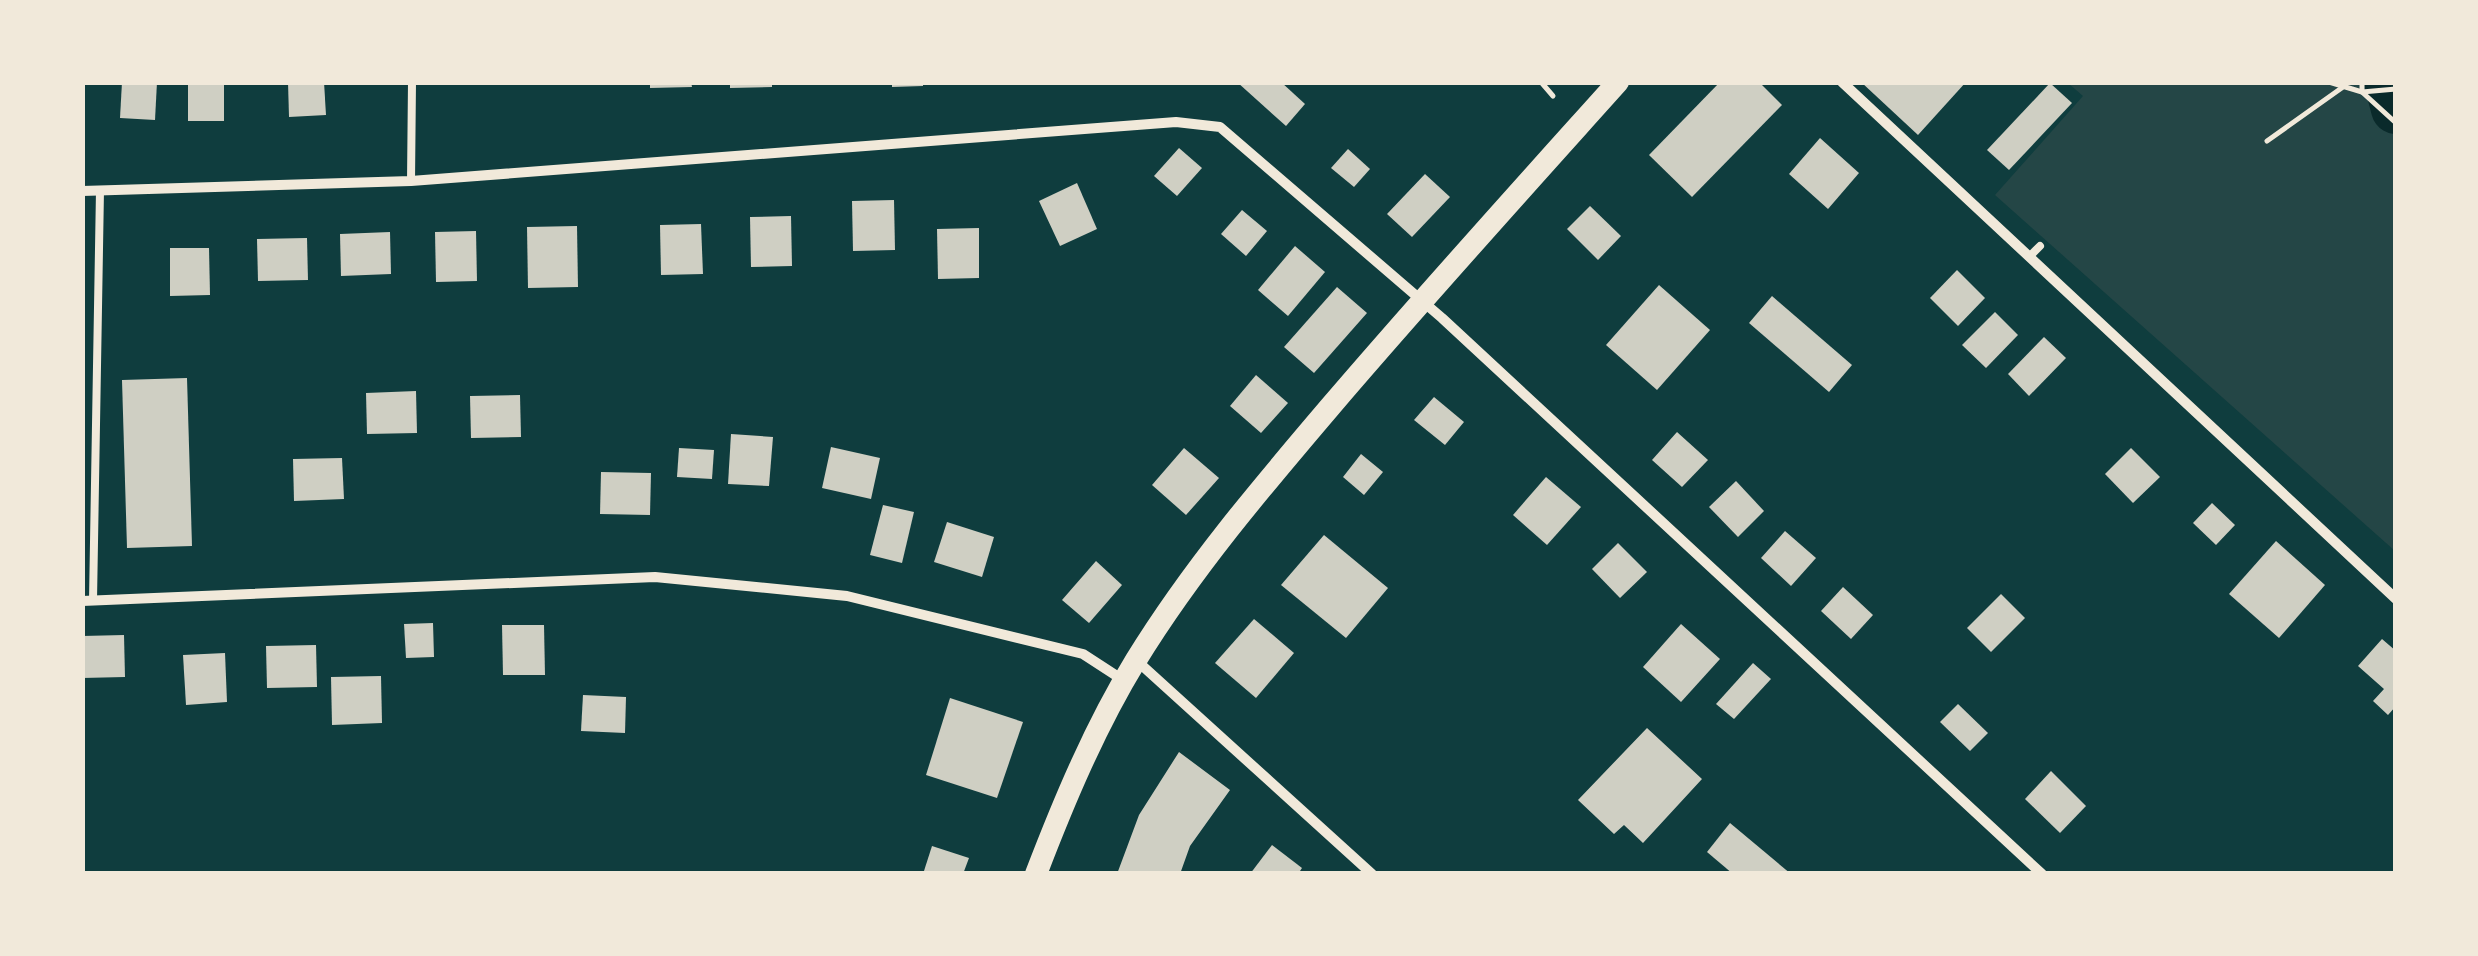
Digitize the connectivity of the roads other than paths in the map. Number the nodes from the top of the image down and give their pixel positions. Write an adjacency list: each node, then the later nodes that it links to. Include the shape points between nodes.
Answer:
1 (412, 82): 4 (lane)
2 (1618, 82): 9 (main road)
3 (1842, 82): 8 (street)
4 (411, 180): 5 (street); 9 (street, via 1176,122 1220,126)
5 (100, 190): 6 (street); 11 (lane)
6 (82, 191)
7 (2040, 246): 8 (lane)
8 (2029, 257): 10 (street)
9 (1421, 300): 12 (main road, via 1245,506); 15 (street)
10 (2396, 599)
11 (88, 601): 12 (street, via 656,577 847,596)
12 (1130, 670): 13 (main road, via 1066,796); 14 (street)
13 (1036, 874)
14 (1372, 874)
15 (2042, 874)

